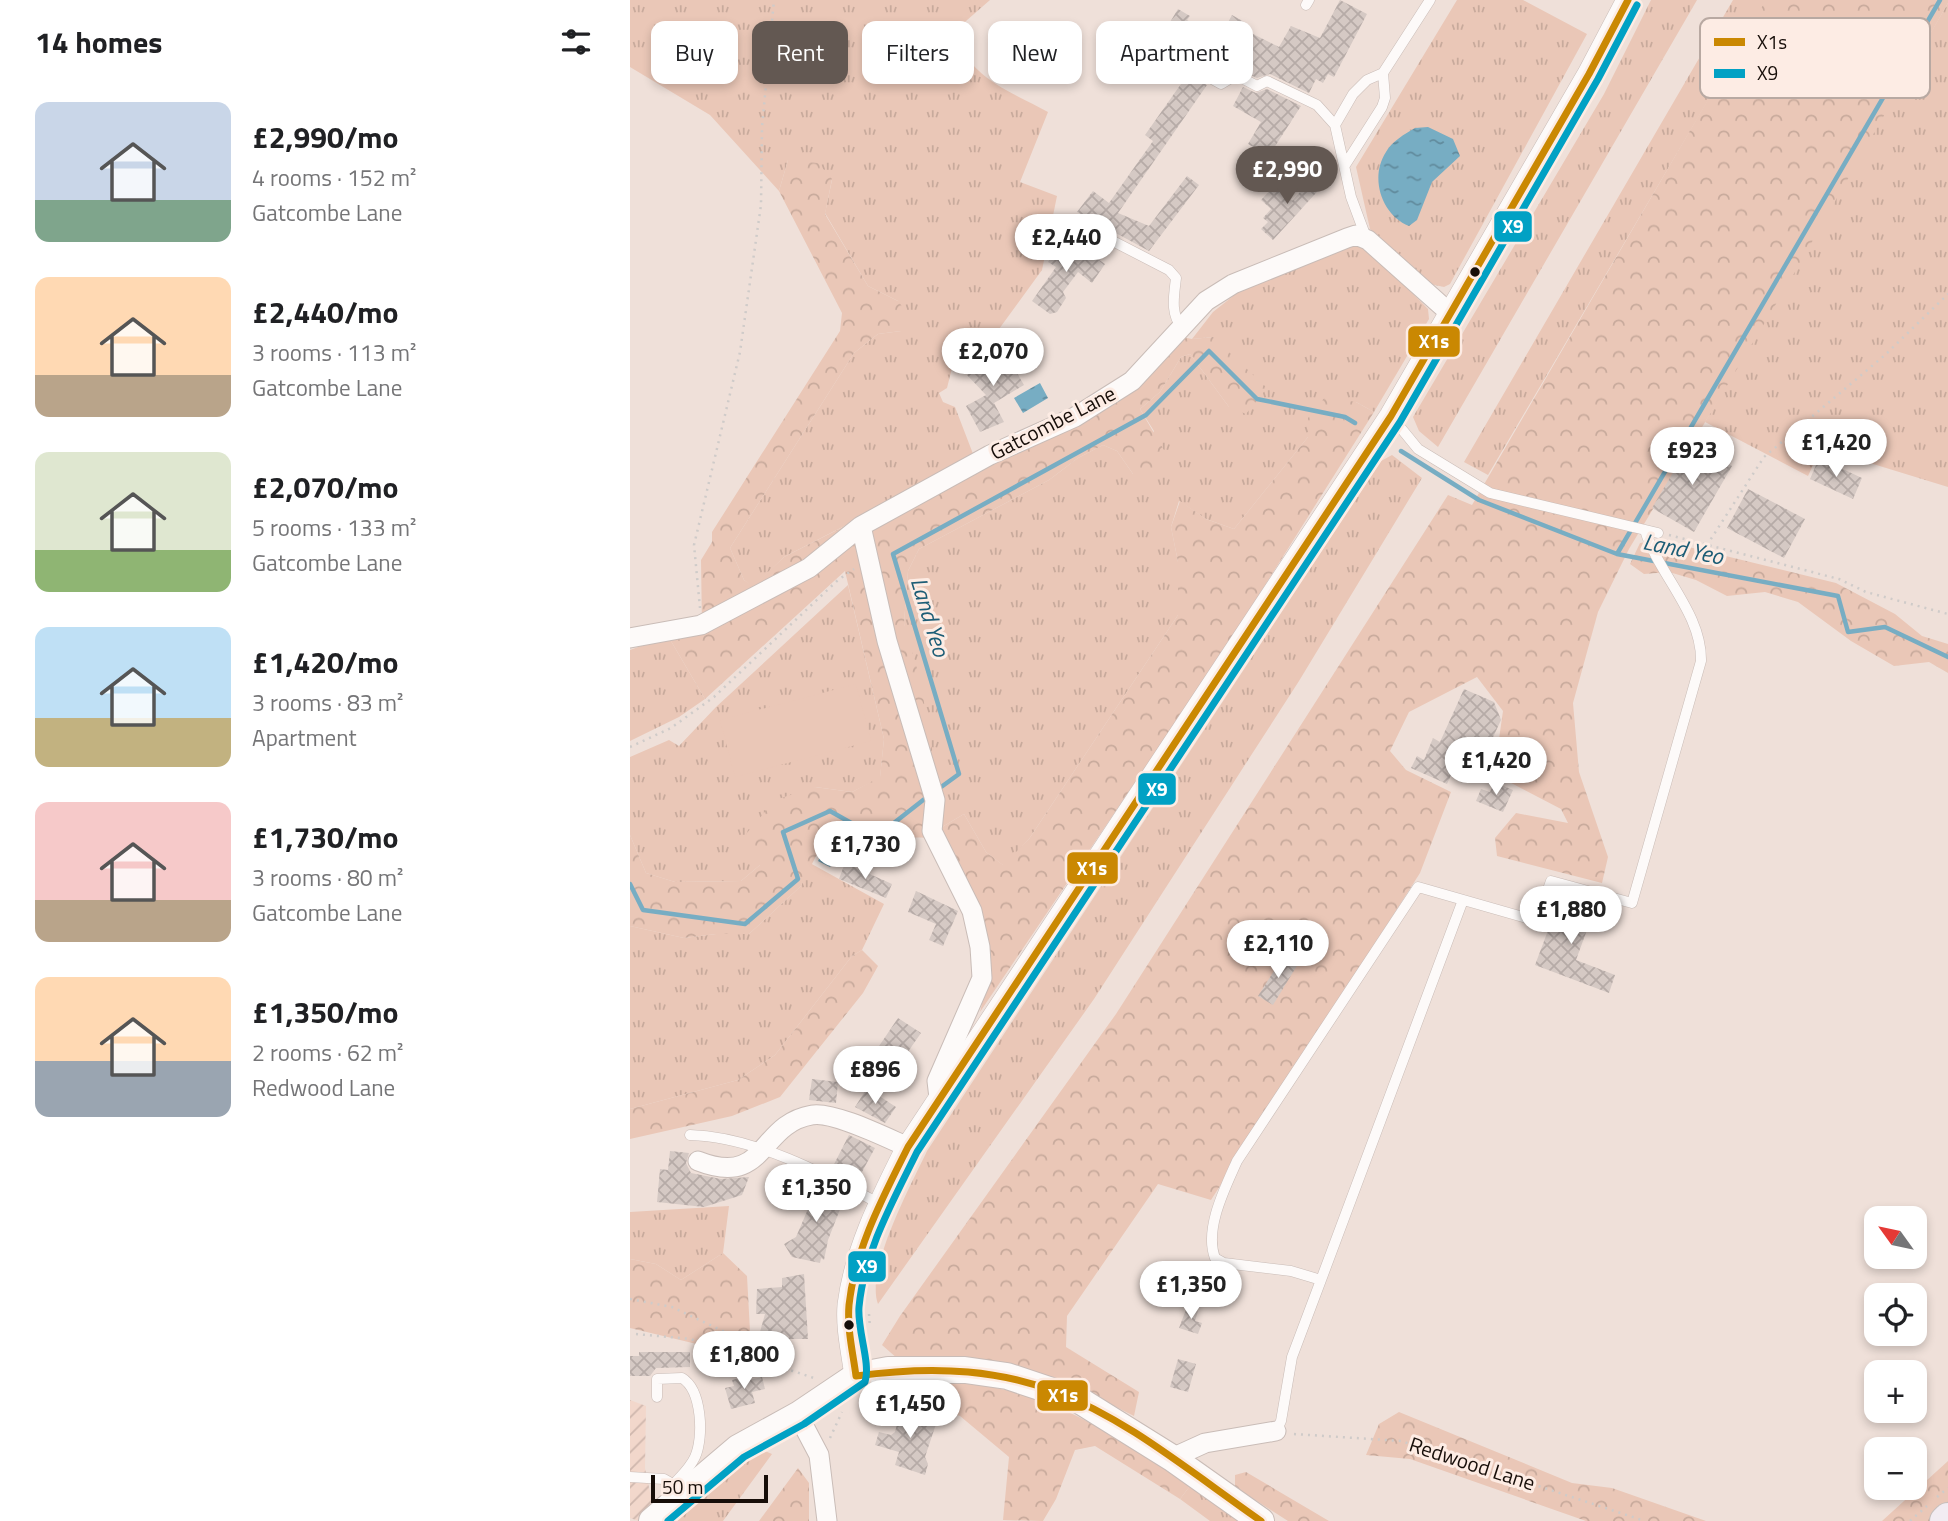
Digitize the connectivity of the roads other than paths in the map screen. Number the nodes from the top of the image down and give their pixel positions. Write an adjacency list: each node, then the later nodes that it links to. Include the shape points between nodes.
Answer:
1 (1430, 0): 3 (lane)
2 (1628, 0): 9 (street)
3 (1383, 73): 5 (lane, via 1353,94); 6 (lane, via 1385,98)
4 (1252, 84): 5 (lane, via 1267,81 1317,105)
5 (1335, 125): 6 (lane)
6 (1345, 165): 8 (lane, via 1350,197)
7 (1101, 235): 10 (lane, via 1177,278 1173,305 1175,320)
8 (1368, 240): 9 (street); 10 (street, Gatcombe Lane, via 1356,235 1233,284 1206,301)
9 (1451, 315): 11 (street)
10 (1182, 328): 12 (street, Gatcombe Lane, via 1132,382 1075,417 990,455)
11 (1391, 416): 13 (lane, via 1418,449 1490,493); 17 (street)
12 (861, 526): 15 (street, Gatcombe Lane, via 809,568 701,625); 17 (street, via 887,641 933,793 932,831 972,911 980,947 982,978 937,1081)
13 (1645, 530): 14 (lane); 16 (lane, via 1651,551 1665,569 1698,637 1701,661 1632,903 1551,881 1537,921)
14 (1658, 533)
15 (630, 638)
16 (1463, 900): 23 (lane); 23 (lane, via 1418,887 1237,1161 1226,1186 1211,1237 1215,1258)
17 (939, 1098): 19 (street)
18 (690, 1135): 20 (lane, via 711,1135)
19 (908, 1147): 20 (street, via 814,1114 792,1121 775,1134); 22 (street)
20 (764, 1152): 21 (street, via 733,1169); 22 (lane)
21 (698, 1161)
22 (880, 1204): 24 (street, via 859,1259 849,1306)
23 (1321, 1280): 27 (lane, via 1292,1356)
24 (845, 1382): 26 (main road); 28 (main road, via 888,1370 965,1370 1007,1376 1079,1400)
25 (657, 1397): 30 (lane, via 657,1379 682,1378 692,1387 699,1415 696,1454)
26 (798, 1415): 30 (main road); 32 (street, via 819,1455)
27 (1276, 1431): 28 (street, via 1205,1443)
28 (1172, 1458): 33 (main road)
29 (630, 1477): 30 (lane, via 664,1479)
30 (679, 1487): 31 (main road)
31 (652, 1521)
32 (827, 1521)
33 (1261, 1521)

